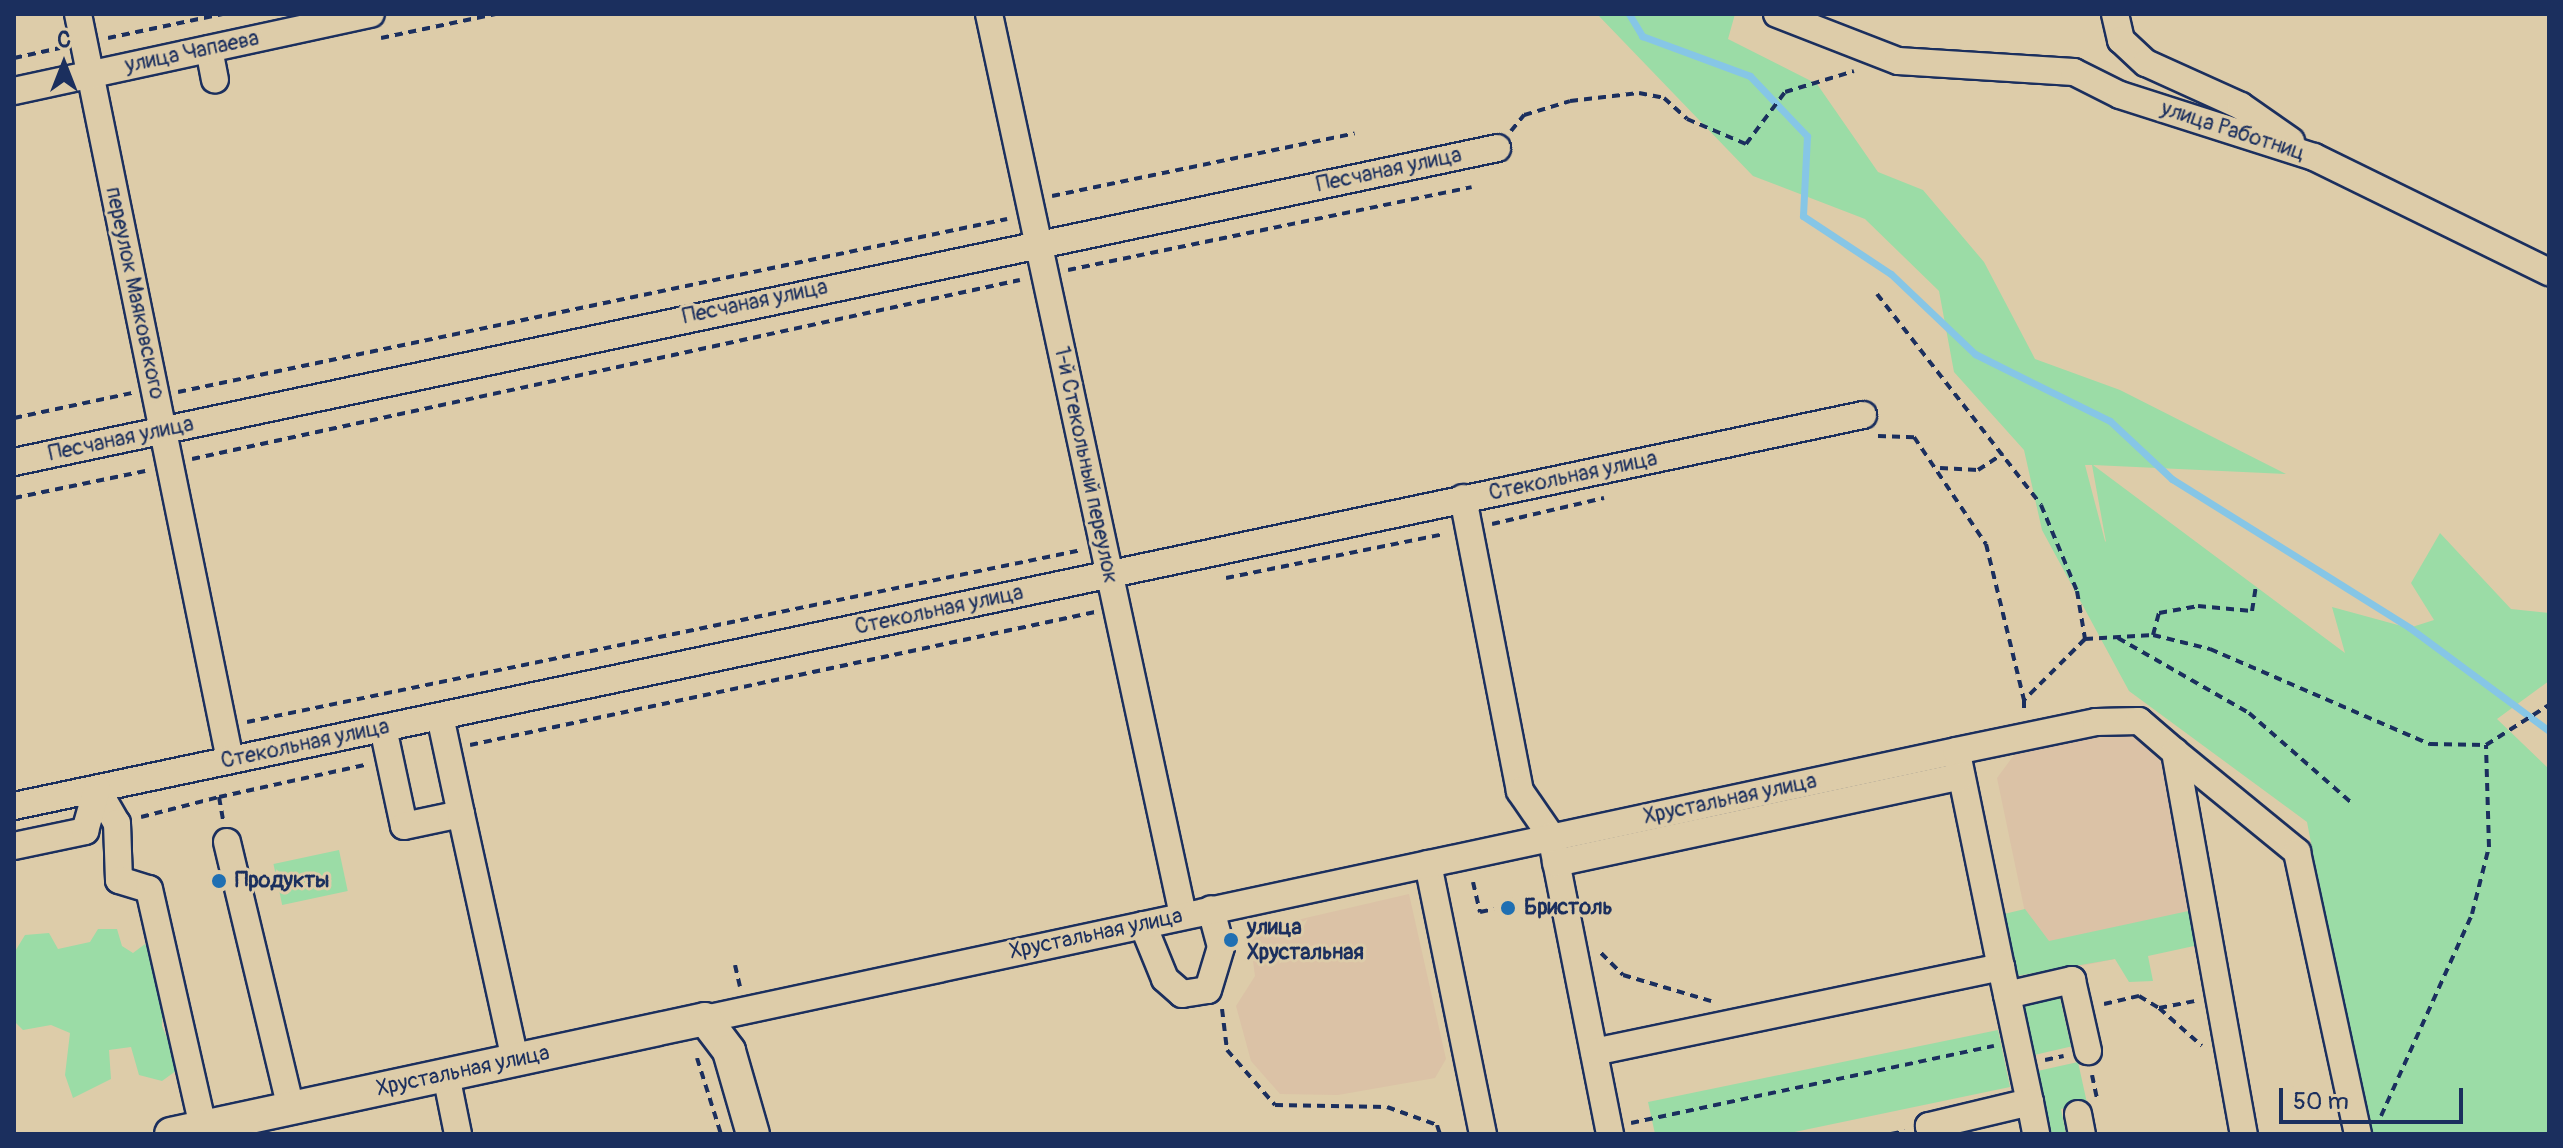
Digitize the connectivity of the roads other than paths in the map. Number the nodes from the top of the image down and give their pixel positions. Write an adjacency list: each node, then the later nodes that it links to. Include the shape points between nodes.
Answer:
1 (78, 14): 7 (street, переулок Маяковского)
2 (371, 14): 6 (street, улица Чапаева)
3 (989, 14): 12 (street, 1-й Стекольный переулок)
4 (1777, 14): 11 (street, улица Работниц, via 1898,61 2074,72 2120,95)
5 (2115, 14): 11 (street, via 2121,40 2146,63 2241,106)
6 (209, 49): 7 (street, улица Чапаева); 8 (street)
7 (90, 75): 9 (street, улица Чапаева); 15 (street, переулок Маяковского, via 146,394)
8 (215, 79)
9 (14, 91)
10 (1497, 148): 12 (street, Песчаная улица)
11 (2314, 157): 13 (street, улица Работниц)
12 (1036, 235): 15 (street, Песчаная улица); 18 (street, 1-й Стекольный переулок)
13 (2549, 272)
14 (1863, 415): 17 (street, Стекольная улица)
15 (163, 430): 16 (street, Песчаная улица); 22 (street, переулок Маяковского)
16 (14, 462)
17 (1463, 498): 18 (street, Стекольная улица); 27 (street, via 1520,791)
18 (1109, 574): 19 (street, Стекольная улица); 33 (street, 1-й Стекольный переулок)
19 (443, 727): 20 (street, Стекольная улица); 26 (street)
20 (383, 728): 22 (street, Стекольная улица); 26 (street, via 404,826)
21 (2175, 752): 23 (street, Хрустальная улица, via 2139,721 2022,738); 45 (street, Хрустальная улица, via 2297,852); 53 (street)
22 (230, 760): 24 (street, Стекольная улица)
23 (1959, 763): 27 (street, Хрустальная улица); 30 (street); 35 (street)
24 (97, 789): 25 (street, Стекольная улица); 29 (street, via 85,831); 44 (street, via 117,823 119,880 149,889)
25 (14, 806)
26 (461, 814): 40 (street)
27 (1551, 836): 30 (street); 31 (street, Хрустальная улица)
28 (227, 842): 43 (street)
29 (14, 846)
30 (1556, 863): 39 (street)
31 (1428, 864): 32 (street, Хрустальная улица); 50 (street)
32 (1211, 909): 33 (street, Хрустальная улица); 34 (street, via 1221,947 1216,979 1208,990 1182,994 1165,979)
33 (1183, 915): 34 (street, Хрустальная улица)
34 (1143, 925): 37 (street, Хрустальная улица)
35 (2001, 967): 36 (street); 39 (street)
36 (2007, 995): 38 (street, via 2072,980); 42 (street)
37 (698, 1032): 40 (main road, Хрустальная улица); 49 (main road, via 729,1051)
38 (2088, 1051)
39 (1594, 1052): 46 (street)
40 (515, 1060): 41 (main road, Хрустальная улица)
41 (446, 1075): 43 (main road, Хрустальная улица); 48 (street)
42 (2030, 1102): 51 (street, via 1929,1126); 52 (street)
43 (291, 1108): 44 (main road, Хрустальная улица)
44 (203, 1127): 47 (main road, Хрустальная улица)
45 (2369, 1128)
46 (1609, 1131)
47 (171, 1134)
48 (458, 1134)
49 (753, 1134)
50 (1483, 1134)
51 (1931, 1134)
52 (2036, 1134)
53 (2244, 1134)

